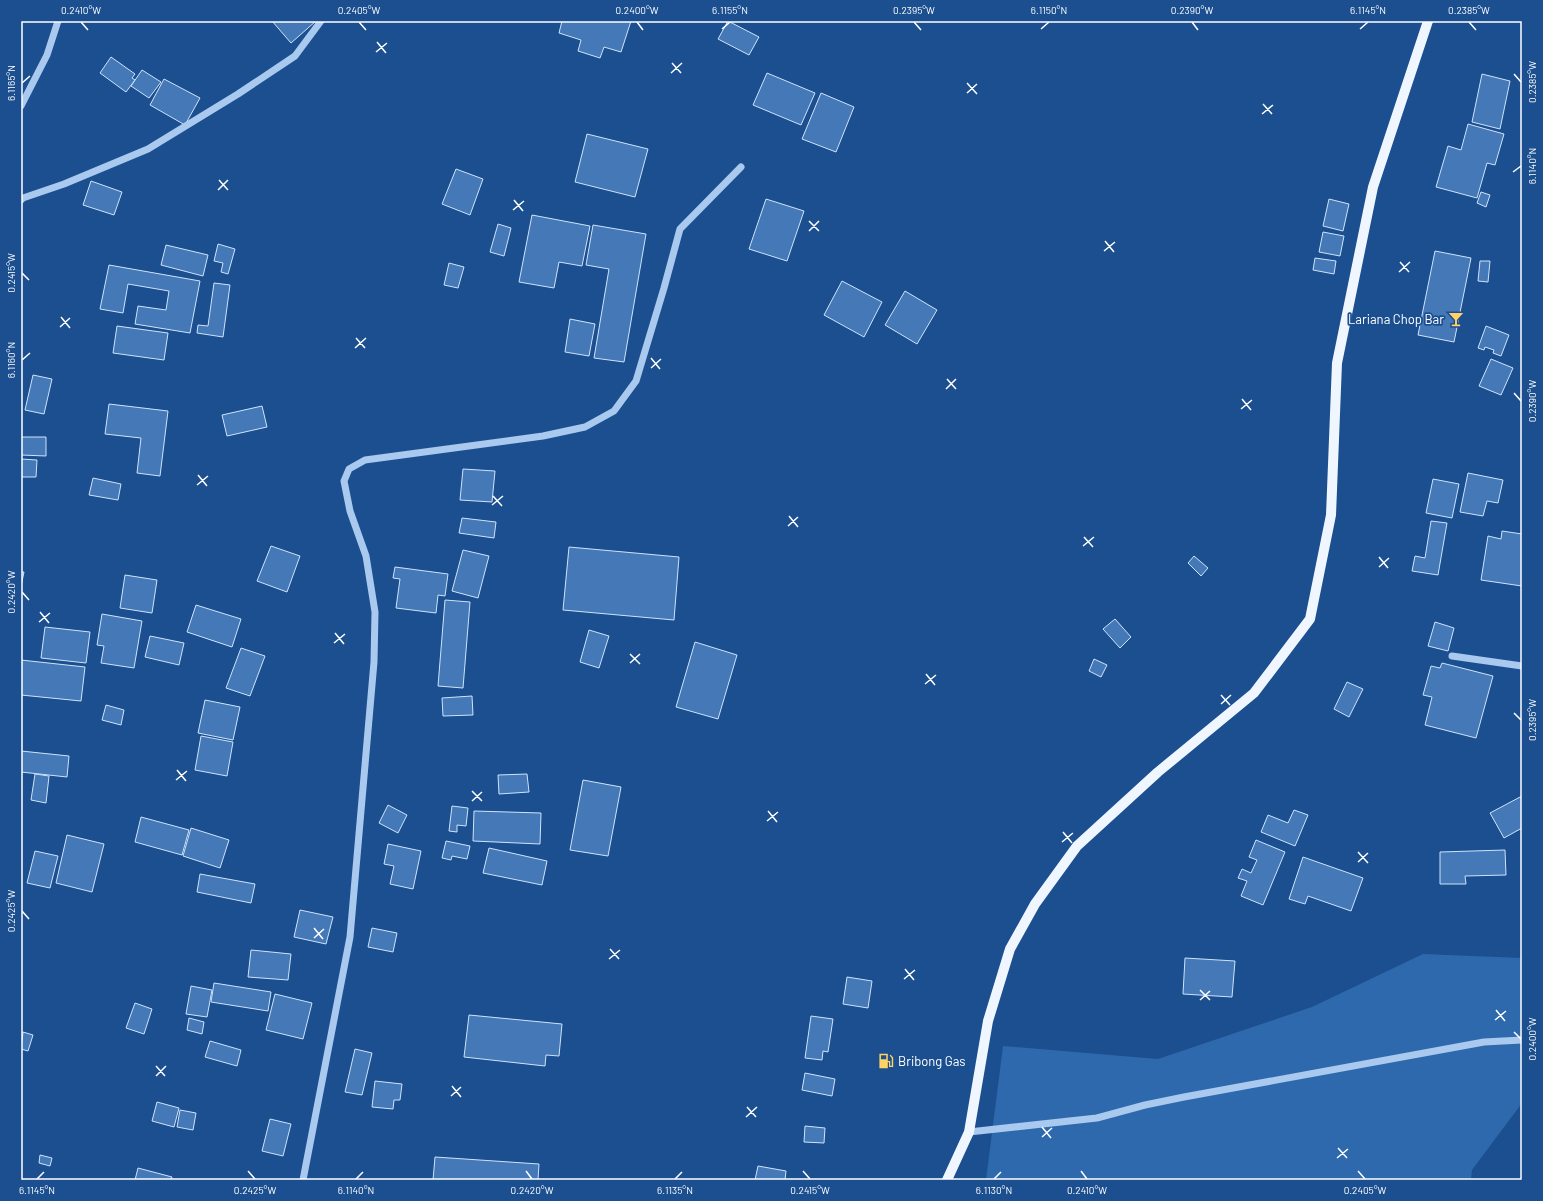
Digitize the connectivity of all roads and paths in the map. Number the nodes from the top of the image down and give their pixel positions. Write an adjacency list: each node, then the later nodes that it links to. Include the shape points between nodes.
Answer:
1 (58, 21): 4 (street, via 47,55)
2 (321, 21): 6 (street, via 295,56 148,149)
3 (1428, 21): 10 (main road, via 1373,187 1337,363 1331,515 1310,619 1254,693 1158,772 1077,846 1035,904 1010,949 988,1021)
4 (21, 106)
5 (741, 167): 11 (street, via 680,229 636,381 614,411 585,427 543,436 365,460 350,470 344,481 350,511 366,556 375,612 374,662 350,937)
6 (21, 200)
7 (1452, 656): 8 (street)
8 (1522, 666)
9 (1522, 1040): 10 (street, via 1484,1042 1184,1097 1097,1118)
10 (969, 1132): 12 (main road)
11 (303, 1180)
12 (947, 1180)

